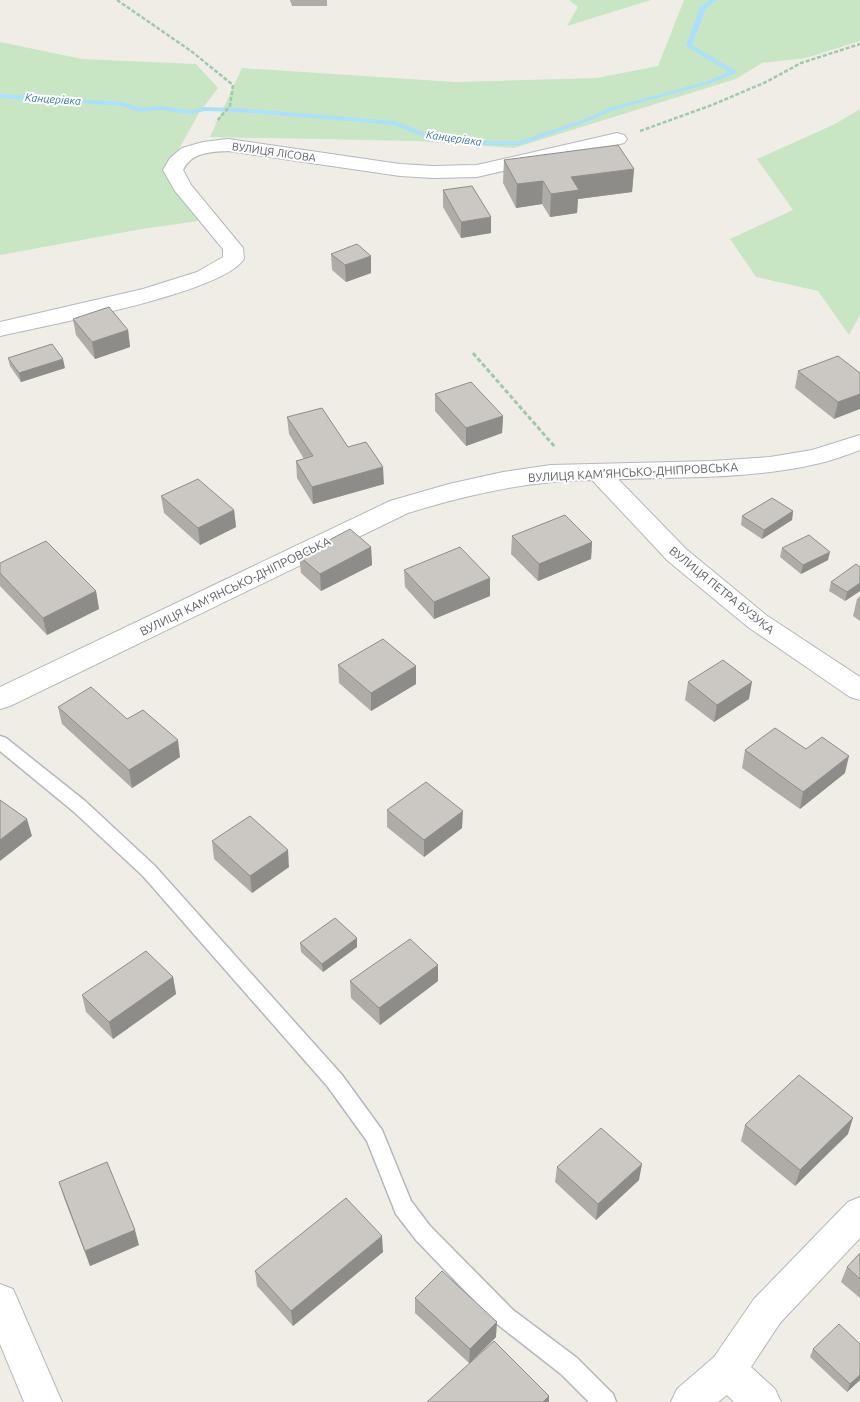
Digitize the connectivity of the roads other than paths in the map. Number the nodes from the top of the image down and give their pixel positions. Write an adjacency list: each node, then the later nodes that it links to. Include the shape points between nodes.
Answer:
1 (617, 139): 2 (street, ВУЛИЦЯ ЛІСОВА, via 477,171 433,172 228,145 207,146 188,152 173,170 182,187 233,248 234,259 210,275 135,299)
2 (0, 329)
3 (860, 442): 4 (street, ВУЛИЦЯ КАМ’ЯНСЬКО-ДНІПРОВСЬКА, via 816,457 770,465)
4 (599, 473): 5 (street, ВУЛИЦЯ ПЕТРА БУЗУКА, via 677,556 757,621); 6 (street, ВУЛИЦЯ КАМ’ЯНСЬКО-ДНІПРОВСЬКА, via 551,473 503,480 399,508)
5 (860, 690)
6 (0, 699)
7 (0, 742): 12 (lane, via 79,806 149,871 335,1080 376,1136 403,1207 423,1233 505,1317 569,1366)
8 (860, 1213): 10 (street, via 767,1312)
9 (0, 1301): 11 (street)
10 (726, 1370): 13 (street); 14 (street)
11 (43, 1402)
12 (605, 1402)
13 (690, 1402)
14 (762, 1402)

